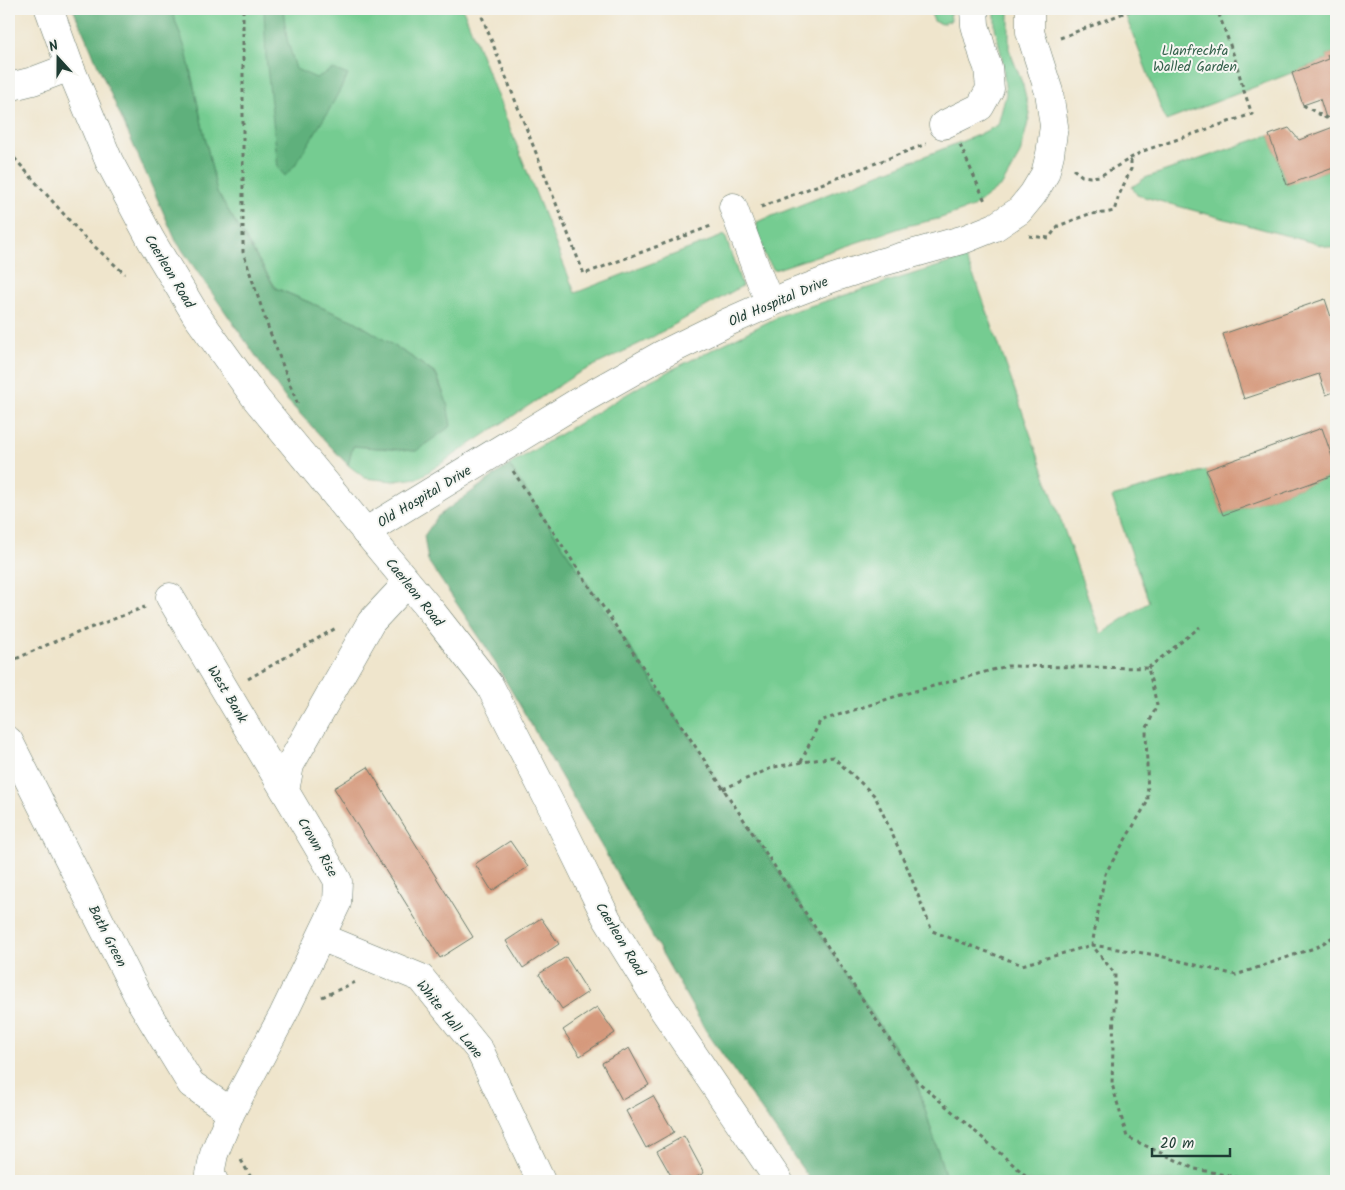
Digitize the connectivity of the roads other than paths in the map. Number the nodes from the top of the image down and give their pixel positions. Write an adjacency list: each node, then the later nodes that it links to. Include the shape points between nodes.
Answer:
1 (50, 9): 4 (street, Caerleon Road)
2 (974, 9): 6 (street, via 990,89 980,107)
3 (1030, 9): 8 (street, Old Hospital Drive, via 1030,32 1049,92 1054,126 1045,174 1019,211 995,227 965,239 852,272)
4 (70, 67): 5 (street); 9 (street, Caerleon Road, via 109,161 150,240 196,315 257,400)
5 (9, 87)
6 (940, 130)
7 (735, 211): 8 (street)
8 (770, 302): 9 (street, Old Hospital Drive, via 663,354 578,402)
9 (365, 532): 10 (street, Caerleon Road)
10 (408, 584): 13 (street, via 371,622 290,765); 18 (street, Caerleon Road, via 490,686 606,918 660,1005)
11 (170, 597): 13 (street, West Bank)
12 (9, 741): 15 (street, Bath Green, via 141,1002 192,1084)
13 (285, 791): 14 (street, Crown Rise, via 338,881 337,903)
14 (321, 937): 15 (street, Crown Rise); 17 (street, White Hall Lane, via 421,978 480,1051)
15 (231, 1112): 16 (street, Crown Rise, via 214,1154 210,1174)
16 (214, 1181)
17 (541, 1181)
18 (779, 1181)

